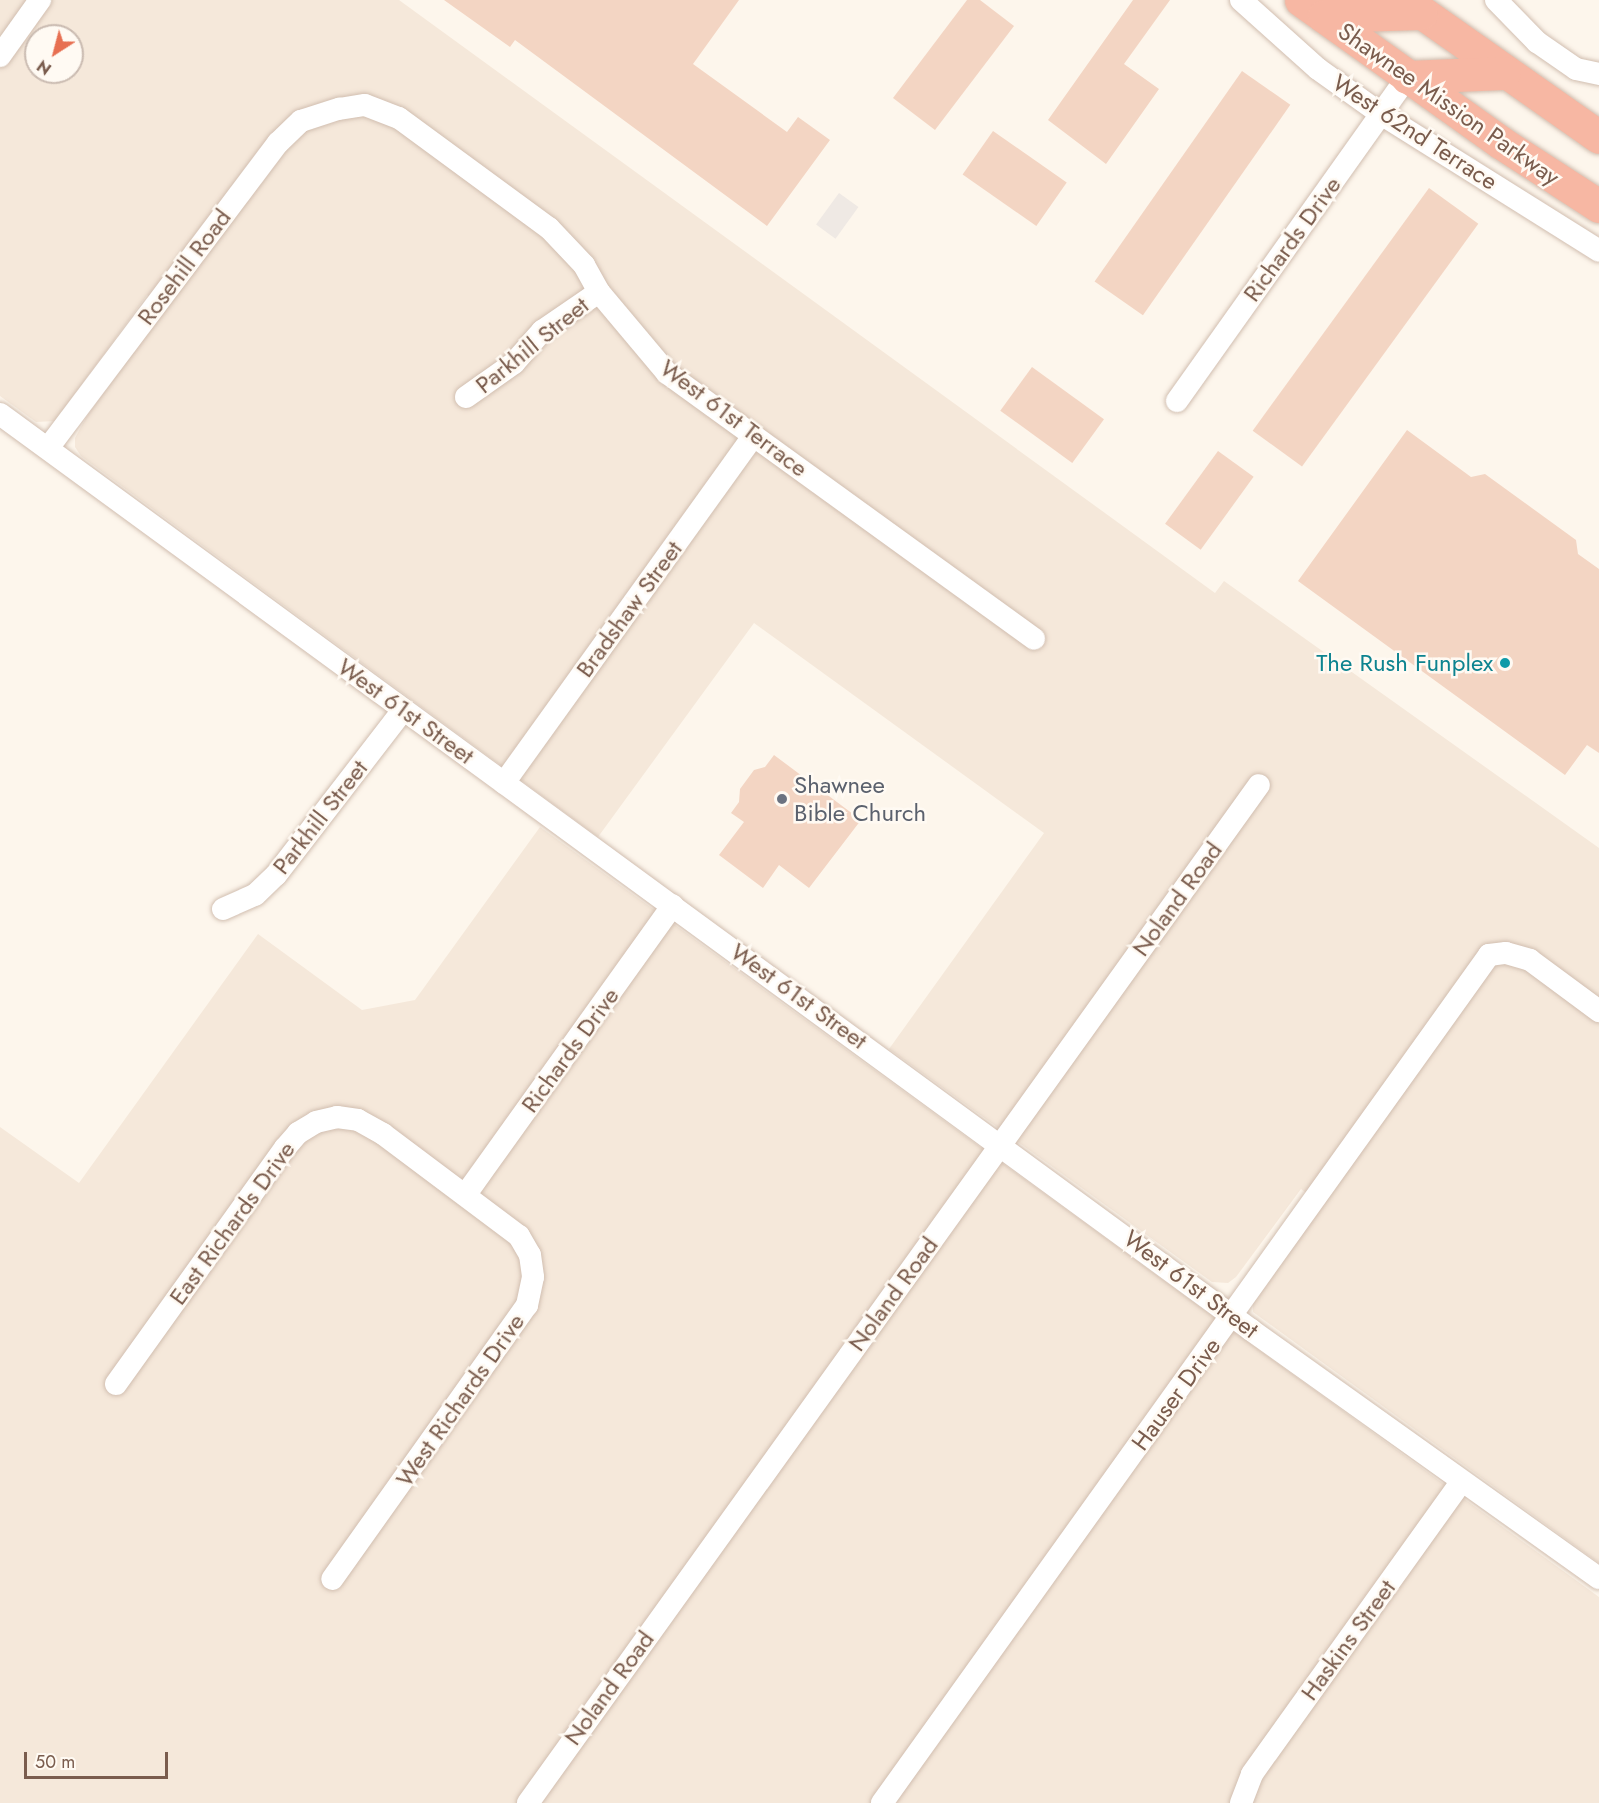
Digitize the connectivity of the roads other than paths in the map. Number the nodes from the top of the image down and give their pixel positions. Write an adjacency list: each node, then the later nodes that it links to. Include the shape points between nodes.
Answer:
1 (40, 0): 6 (street)
2 (1241, 0): 11 (street, West 62nd Terrace, via 1318,69)
3 (1496, 0): 8 (street, via 1538,42 1576,69)
4 (1412, 6): 5 (highway); 7 (highway)
5 (1312, 8): 9 (highway, Shawnee Mission Parkway)
6 (0, 56)
7 (1504, 73): 9 (highway); 12 (highway)
8 (1599, 74)
9 (1407, 77): 11 (street, Richards Drive); 13 (highway, Shawnee Mission Parkway)
10 (339, 108): 15 (street, West 61st Terrace, via 365,105 399,118 549,228 584,265); 20 (street, Rosehill Road, via 301,121 278,143)
11 (1381, 114): 14 (street, West 62nd Terrace); 17 (street, Richards Drive)
12 (1599, 137)
13 (1599, 206)
14 (1599, 251)
15 (599, 292): 16 (street, Parkhill Street, via 542,331 514,363); 19 (street, West 61st Terrace, via 667,373)
16 (466, 398)
17 (1177, 401)
18 (0, 414): 20 (street, West 61st Street)
19 (754, 435): 21 (street, West 61st Terrace); 23 (street, Bradshaw Street)
20 (48, 448): 22 (street, West 61st Street)
21 (1034, 639)
22 (403, 710): 23 (street, West 61st Street); 26 (street, Parkhill Street, via 276,875 255,895)
23 (504, 783): 25 (street, West 61st Street)
24 (1259, 785): 28 (street, Noland Road)
25 (674, 905): 28 (street, West 61st Street); 29 (street, Richards Drive)
26 (224, 909)
27 (1599, 1011): 30 (street, Hauser Drive, via 1530,960 1506,953 1489,955)
28 (1001, 1143): 30 (street, West 61st Street); 35 (street, Noland Road)
29 (466, 1194): 31 (street, East Richards Drive, via 358,1120 337,1117 316,1122 298,1133 285,1148); 34 (street, West Richards Drive, via 519,1236 530,1255 533,1277 527,1305)
30 (1231, 1313): 32 (street, West 61st Street); 36 (street, Hauser Drive)
31 (116, 1384)
32 (1462, 1481): 33 (street, West 61st Street); 37 (street, Haskins Street, via 1252,1774)
33 (1599, 1578)
34 (332, 1579)
35 (528, 1803)
36 (882, 1803)
37 (1241, 1803)

